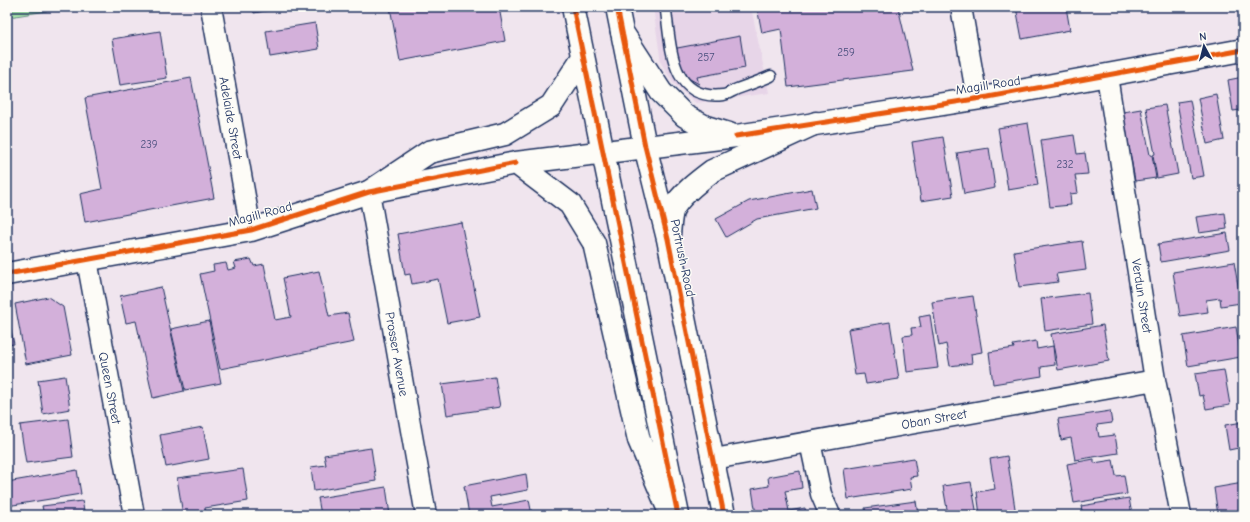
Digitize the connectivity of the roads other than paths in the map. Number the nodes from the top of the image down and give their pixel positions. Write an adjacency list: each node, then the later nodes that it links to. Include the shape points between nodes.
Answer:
1 (211, 7): 18 (street, Adelaide Street)
2 (573, 7): 8 (main road)
3 (617, 7): 6 (main road, Portrush Road)
4 (961, 7): 11 (street)
5 (666, 11): 9 (lane, via 673,57 686,85 704,95 724,95)
6 (622, 30): 13 (main road, via 661,92 685,116 706,127); 14 (main road, Portrush Road)
7 (1243, 50): 10 (main road, Magill Road)
8 (583, 57): 15 (main road); 17 (main road, via 551,106 505,134 429,152)
9 (771, 76)
10 (1107, 76): 11 (main road, Magill Road); 22 (street, Verdun Street)
11 (977, 98): 12 (main road, Magill Road)
12 (816, 123): 13 (main road, Magill Road); 19 (main road, via 700,179 673,209)
13 (736, 136): 14 (main road, Magill Road)
14 (645, 146): 15 (main road, Magill Road); 19 (main road, Portrush Road)
15 (602, 151): 16 (main road, Magill Road); 28 (main road)
16 (516, 163): 17 (main road, Magill Road); 27 (main road, via 570,204 594,243 639,440)
17 (368, 192): 18 (main road, Magill Road); 26 (street, Prosser Avenue)
18 (251, 230): 20 (main road, Magill Road)
19 (668, 239): 24 (main road, Portrush Road)
20 (87, 260): 21 (main road, Magill Road); 25 (street, Queen Street)
21 (7, 274)
22 (1155, 380): 23 (street, Oban Street); 31 (street, Verdun Street)
23 (810, 442): 24 (street, Oban Street); 30 (street, via 821,494)
24 (714, 459): 29 (main road, Portrush Road)
25 (134, 515)
26 (426, 515)
27 (671, 515)
28 (678, 515)
29 (724, 515)
30 (830, 515)
31 (1180, 515)

